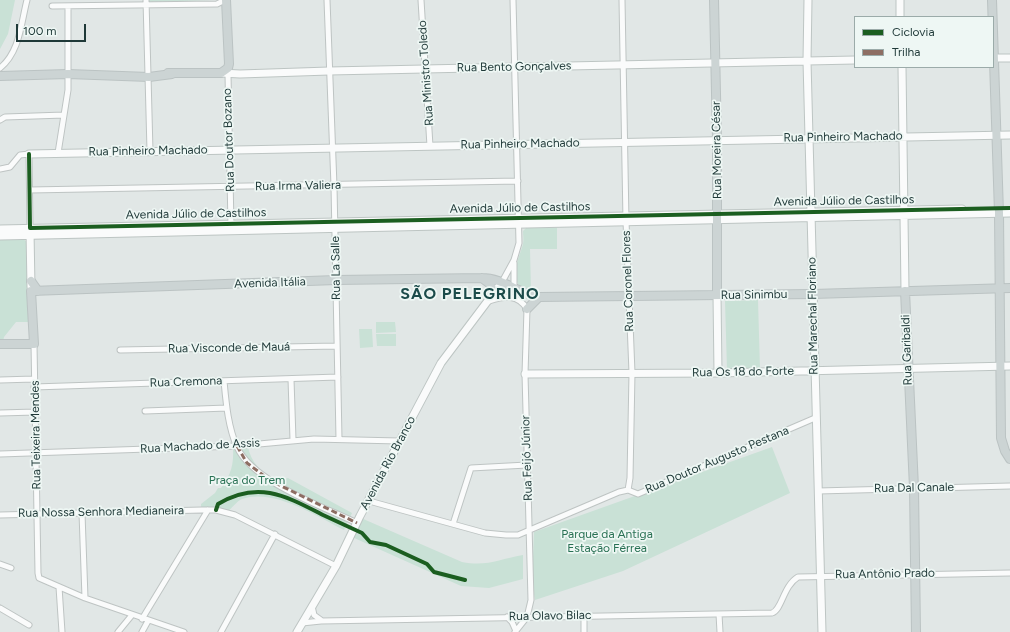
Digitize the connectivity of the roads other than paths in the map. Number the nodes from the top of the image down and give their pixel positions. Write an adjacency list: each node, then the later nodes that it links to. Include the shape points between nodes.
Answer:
1 (27, 0): 25 (street, via 16,47)
2 (225, 0): 11 (street, via 217,4); 22 (main road)
3 (327, 0): 28 (street, Rua La Salle)
4 (421, 0): 27 (street, Rua Ministro Toledo)
5 (513, 0): 24 (street)
6 (622, 0): 23 (street, Rua Coronel Flores)
7 (714, 0): 21 (main road, Rua Moreira César)
8 (808, 0): 20 (street, Rua Marechal Floriano)
9 (900, 0): 15 (street)
10 (992, 0): 16 (main road)
11 (146, 2): 12 (street); 31 (street)
12 (104, 3): 14 (street)
13 (52, 6): 14 (street)
14 (68, 6): 30 (street)
15 (900, 16)
16 (993, 16)
17 (994, 58): 18 (street); 38 (main road)
18 (1010, 58)
19 (854, 60): 20 (street, Rua Bento Gonçalves)
20 (807, 61): 21 (street, Rua Bento Gonçalves); 39 (street, Rua Marechal Floriano)
21 (715, 63): 23 (street, Rua Bento Gonçalves); 40 (main road, Rua Moreira César)
22 (230, 64): 29 (main road, Rua Doutor Bozano); 32 (street, Rua Doutor Bozano)
23 (624, 65): 24 (street, Rua Bento Gonçalves); 41 (street, Rua Coronel Flores)
24 (515, 67): 27 (street, Rua Bento Gonçalves); 42 (street)
25 (0, 68)
26 (902, 68): 37 (street, Rua Garibaldi)
27 (425, 69): 28 (street, Rua Bento Gonçalves); 43 (street, Rua Ministro Toledo)
28 (329, 71): 32 (street, Rua Bento Gonçalves); 44 (street, Rua La Salle)
29 (224, 73): 31 (main road, Rua Bento Gonçalves); 32 (street, Rua Bento Gonçalves); 45 (street, Rua Doutor Bozano)
30 (68, 74): 31 (main road, Rua Bento Gonçalves); 33 (main road, Rua Bento Gonçalves); 34 (street)
31 (149, 74): 46 (street)
32 (240, 74)
33 (0, 76)
34 (64, 115): 35 (street); 47 (street)
35 (1, 119)
36 (1010, 135): 38 (street, Rua Pinheiro Machado)
37 (903, 136): 38 (street, Rua Pinheiro Machado); 39 (street, Rua Pinheiro Machado); 56 (street, Rua Garibaldi)
38 (996, 136): 55 (main road)
39 (810, 138): 40 (street, Rua Pinheiro Machado); 58 (street, Rua Marechal Floriano)
40 (717, 140): 41 (street, Rua Pinheiro Machado); 59 (main road, Rua Moreira César)
41 (625, 142): 42 (street, Rua Pinheiro Machado); 60 (street, Rua Coronel Flores)
42 (517, 144): 43 (street, Rua Pinheiro Machado); 50 (street)
43 (430, 146): 44 (street, Rua Pinheiro Machado)
44 (332, 148): 45 (street, Rua Pinheiro Machado); 51 (street, Rua La Salle)
45 (229, 150): 46 (street, Rua Pinheiro Machado); 52 (street, Rua Doutor Bozano)
46 (150, 151): 47 (street, Rua Pinheiro Machado)
47 (58, 153): 48 (street, Rua Pinheiro Machado)
48 (29, 154): 49 (street, via 20,155 10,167); 53 (street)
49 (0, 168)
50 (518, 181): 51 (street, Rua Irma Valiera); 61 (street)
51 (334, 186): 52 (street, Rua Irma Valiera); 62 (street, Rua La Salle)
52 (231, 187): 53 (street, Rua Irma Valiera); 63 (street, Rua Doutor Bozano)
53 (30, 190): 65 (street)
54 (1010, 208): 55 (street, Avenida Júlio de Castilhos)
55 (999, 211): 56 (street, Avenida Júlio de Castilhos); 57 (street, Avenida Júlio de Castilhos); 72 (main road)
56 (904, 212): 58 (street, Avenida Júlio de Castilhos); 75 (street, Rua Garibaldi)
57 (1010, 213)
58 (811, 214): 59 (street, Avenida Júlio de Castilhos); 77 (street, Rua Marechal Floriano)
59 (718, 216): 60 (street, Avenida Júlio de Castilhos); 78 (main road, Rua Moreira César)
60 (626, 218): 61 (street, Avenida Júlio de Castilhos); 80 (street, Rua Coronel Flores)
61 (519, 221): 62 (street, Avenida Júlio de Castilhos); 66 (street, via 519,243)
62 (335, 225): 63 (street, Avenida Júlio de Castilhos); 68 (street, Rua La Salle)
63 (231, 227): 65 (street, Avenida Júlio de Castilhos)
64 (0, 232): 65 (street, Avenida Júlio de Castilhos)
65 (30, 232): 69 (street)
66 (514, 260): 70 (street); 71 (street)
67 (482, 278): 68 (main road, Avenida Itália); 70 (main road, Avenida Itália); 76 (main road, via 490,284)
68 (336, 280): 74 (main road, Avenida Itália); 85 (street, Rua La Salle)
69 (31, 281): 74 (main road)
70 (502, 282): 71 (main road, Rua Sinimbu); 76 (street, Avenida Rio Branco)
71 (514, 288): 79 (main road, Rua Sinimbu)
72 (1000, 288): 73 (main road, Rua Sinimbu); 75 (main road, Rua Sinimbu); 87 (main road)
73 (1010, 288)
74 (35, 291): 84 (main road, Rua Teixeira Mendes)
75 (905, 291): 77 (main road, Rua Sinimbu); 89 (main road, Rua Garibaldi)
76 (494, 293): 81 (street, Avenida Rio Branco)
77 (813, 294): 78 (main road, Rua Sinimbu); 90 (street, Rua Marechal Floriano)
78 (717, 295): 80 (main road, Rua Sinimbu); 92 (street, Rua Moreira César)
79 (539, 297): 80 (main road, Rua Sinimbu); 82 (main road)
80 (628, 297): 91 (street, Rua Coronel Flores)
81 (489, 301): 82 (street, via 504,297 517,298); 107 (street, Avenida Rio Branco, via 441,363)
82 (527, 309): 93 (street, Rua Feijó Júnior)
83 (0, 344): 84 (main road)
84 (34, 344): 95 (street, Rua Teixeira Mendes)
85 (337, 346): 86 (street, Rua Visconde de Mauá); 94 (street, Rua La Salle)
86 (120, 350)
87 (1000, 366): 88 (street, Rua Os 18 do Forte); 89 (street, Rua Os 18 do Forte); 111 (main road, via 1001,438)
88 (1010, 366)
89 (907, 369): 90 (street, Rua Os 18 do Forte); 114 (main road, Rua Garibaldi)
90 (814, 370): 92 (street, Rua Os 18 do Forte); 104 (street, Rua Marechal Floriano)
91 (632, 373): 92 (street, Rua Os 18 do Forte); 93 (street, Rua Os 18 do Forte); 115 (street, Rua Coronel Flores)
92 (718, 373)
93 (525, 374): 112 (street, Rua Feijó Júnior)
94 (338, 377): 96 (street, Rua Cremona); 105 (street, Rua La Salle)
95 (34, 379): 97 (street); 99 (street, Rua Teixeira Mendes)
96 (291, 379): 98 (street, Rua Cremona); 106 (street)
97 (0, 380)
98 (224, 381): 99 (street, Rua Cremona); 100 (street)
99 (34, 387): 102 (street, Rua Teixeira Mendes)
100 (226, 408): 101 (street); 108 (street)
101 (145, 411)
102 (35, 412): 103 (street); 109 (street, Rua Teixeira Mendes)
103 (0, 413)
104 (815, 418): 115 (street, Rua Doutor Augusto Pestana, via 638,494); 116 (street, Rua Marechal Floriano)
105 (339, 439): 106 (street, Rua Machado de Assis); 107 (street, Rua Machado de Assis)
106 (293, 440): 108 (street, Rua Machado de Assis)
107 (399, 442): 117 (street, Avenida Rio Branco)
108 (237, 446): 109 (street, Rua Machado de Assis); 122 (street, via 254,470 270,481)
109 (36, 452): 110 (street, Rua Machado de Assis); 120 (street, Rua Teixeira Mendes)
110 (0, 454)
111 (1010, 459)
112 (527, 465): 123 (street, via 471,468); 124 (street, Rua Feijó Júnior)
113 (1010, 486): 114 (street, Rua Dal Canale)
114 (914, 488): 116 (street, Rua Dal Canale); 130 (main road, Rua Garibaldi)
115 (628, 490): 124 (street, Rua Doutor Augusto Pestana)
116 (818, 491): 131 (street, Rua Marechal Floriano)
117 (368, 501): 122 (street, Avenida Rio Branco); 123 (street, Rua Doutor Augusto Pestana)
118 (205, 510): 119 (street, Rua Nossa Senhora Medianeira); 125 (street, Rua Nossa Senhora Medianeira, via 226,512); 142 (street)
119 (82, 513): 120 (street, Rua Nossa Senhora Medianeira); 133 (street)
120 (38, 514): 121 (street, Rua Nossa Senhora Medianeira); 132 (street, Rua Teixeira Mendes, via 39,578)
121 (0, 515)
122 (356, 523): 127 (street, Avenida Rio Branco)
123 (454, 524): 124 (street, Rua Doutor Augusto Pestana, via 485,533 506,535 518,535)
124 (529, 529): 141 (street, Rua Feijó Júnior, via 530,600)
125 (275, 534): 127 (street, Rua Nossa Senhora Medianeira); 150 (street)
126 (0, 564): 128 (street)
127 (336, 566): 134 (street, Avenida Rio Branco)
128 (11, 568)
129 (1010, 573): 130 (street, Rua Antônio Prado)
130 (914, 574): 131 (street, Rua Antônio Prado); 156 (main road, Rua Garibaldi)
131 (820, 576): 136 (street, Rua Antônio Prado, via 798,577 793,581 786,590); 155 (street, Rua Marechal Floriano)
132 (59, 587): 133 (street); 146 (street)
133 (86, 598): 138 (street)
134 (312, 605): 143 (street, via 314,615); 144 (street, Avenida Rio Branco)
135 (0, 608): 145 (street)
136 (779, 609): 137 (street, Rua Olavo Bilac, via 772,613)
137 (719, 614): 139 (street, Rua Olavo Bilac); 154 (street)
138 (132, 615): 142 (street); 147 (street)
139 (584, 616): 141 (street, Rua Olavo Bilac); 153 (street)
140 (506, 617): 141 (street, Rua Olavo Bilac); 143 (street, Rua Olavo Bilac); 152 (street, Rua Feijó Júnior, via 512,622)
141 (527, 617): 152 (street, Rua Feijó Júnior)
142 (145, 620): 148 (street); 149 (street)
143 (321, 621): 144 (street, Rua Olavo Bilac)
144 (302, 623): 151 (street, Avenida Rio Branco)
145 (30, 625)
146 (62, 632)
147 (118, 632)
148 (142, 632)
149 (184, 632)
150 (221, 632)
151 (297, 632)
152 (515, 632)
153 (584, 632)
154 (720, 632)
155 (822, 632)
156 (916, 632)

